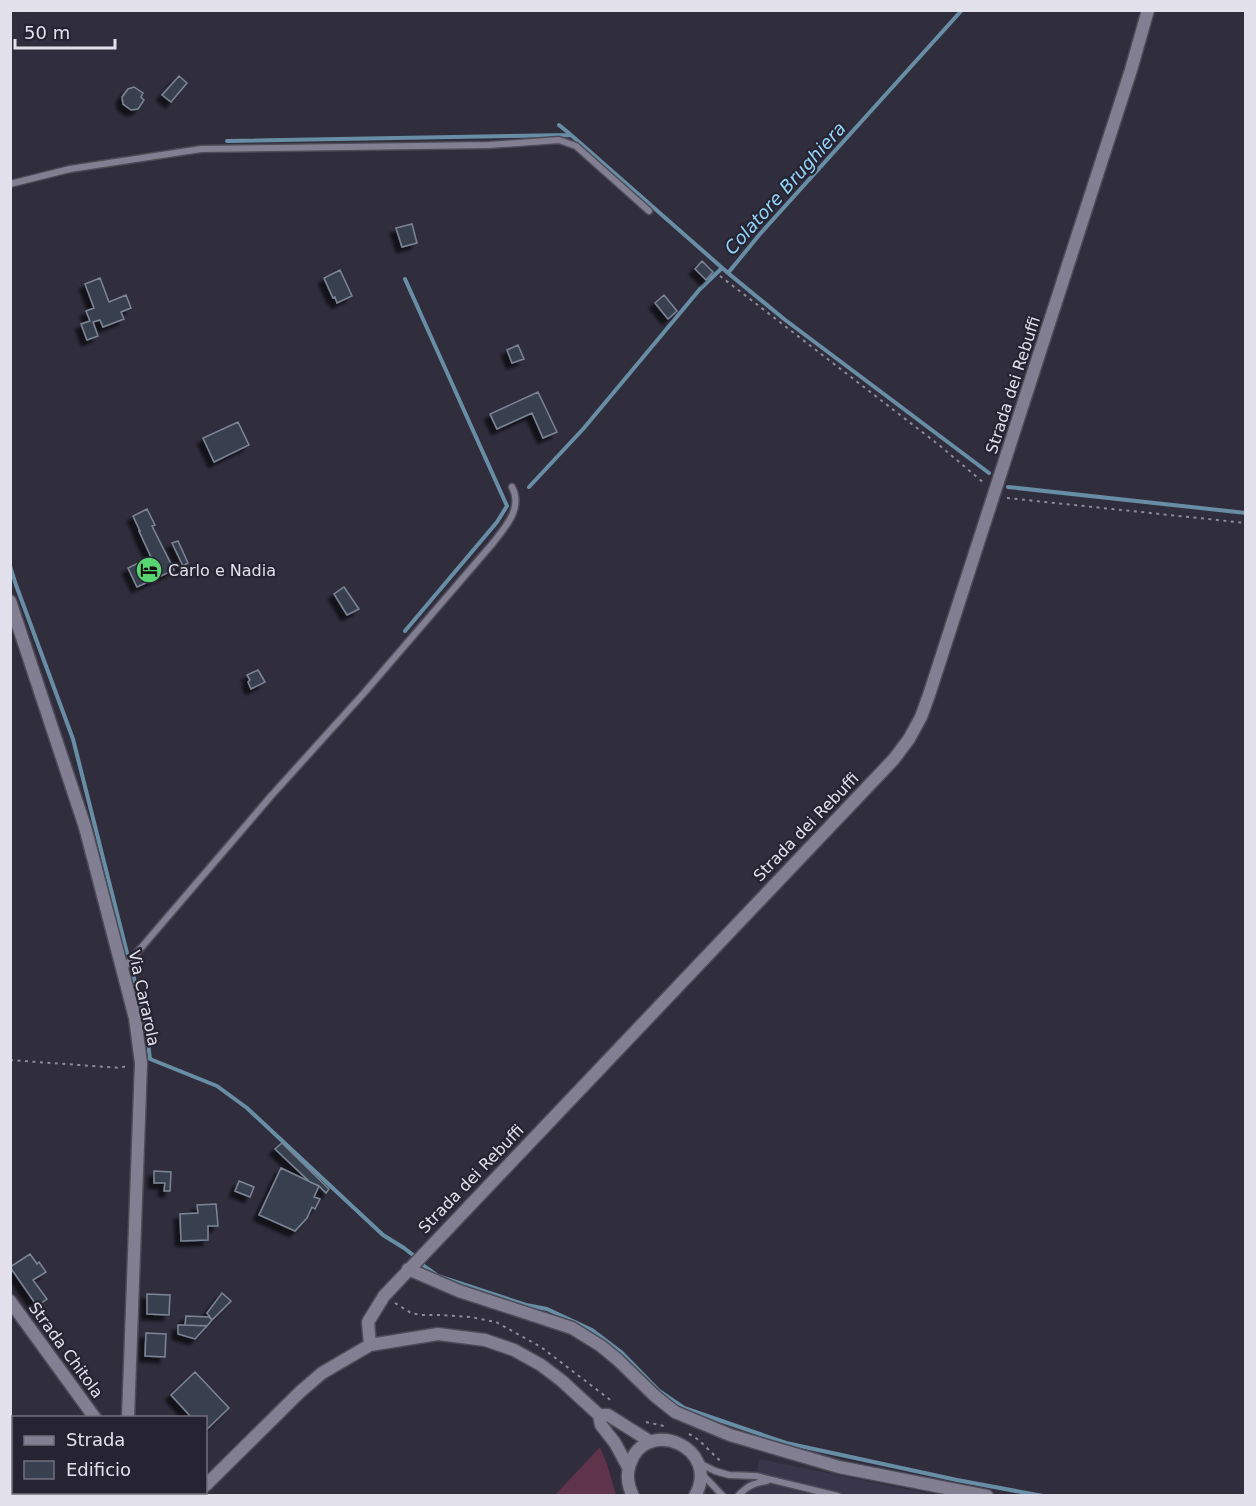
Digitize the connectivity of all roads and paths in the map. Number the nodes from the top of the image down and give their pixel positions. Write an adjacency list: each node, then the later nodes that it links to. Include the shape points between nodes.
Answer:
1 (1148, 10): 6 (street, Strada dei Rebuffi)
2 (10, 184): 3 (lane, via 70,169 201,149 489,145 559,140 576,146)
3 (649, 211)
4 (720, 276): 6 (path, via 939,445 980,479)
5 (513, 487): 9 (lane, via 516,494 511,520 493,543)
6 (994, 497): 7 (path); 12 (street, Strada dei Rebuffi, via 921,717 899,753)
7 (1245, 523)
8 (10, 601): 9 (street, Via Cararola, via 85,827)
9 (122, 970): 11 (street, Via Cararola, via 135,1018)
10 (10, 1060): 11 (path, via 120,1068)
11 (141, 1064): 17 (street, Via Cararola)
12 (408, 1269): 14 (street, Strada dei Rebuffi, via 368,1322); 28 (street, via 459,1291 572,1328 618,1360 675,1412 730,1435 839,1467)
13 (10, 1301): 16 (street, Strada Chitola)
14 (370, 1344): 15 (street, via 438,1334 485,1340 541,1365); 22 (street, via 322,1373)
15 (599, 1415): 18 (street, via 608,1415); 19 (street, via 601,1425)
16 (94, 1416)
17 (128, 1416)
18 (651, 1442): 19 (street, via 637,1451); 20 (street, via 669,1440 685,1446)
19 (628, 1467): 23 (street)
20 (699, 1467): 21 (lane); 24 (street); 25 (lane)
21 (777, 1482): 26 (lane, via 755,1483); 27 (lane)
22 (207, 1484)
23 (633, 1496)
24 (695, 1496)
25 (723, 1496)
26 (738, 1496)
27 (838, 1496)
28 (987, 1496)

